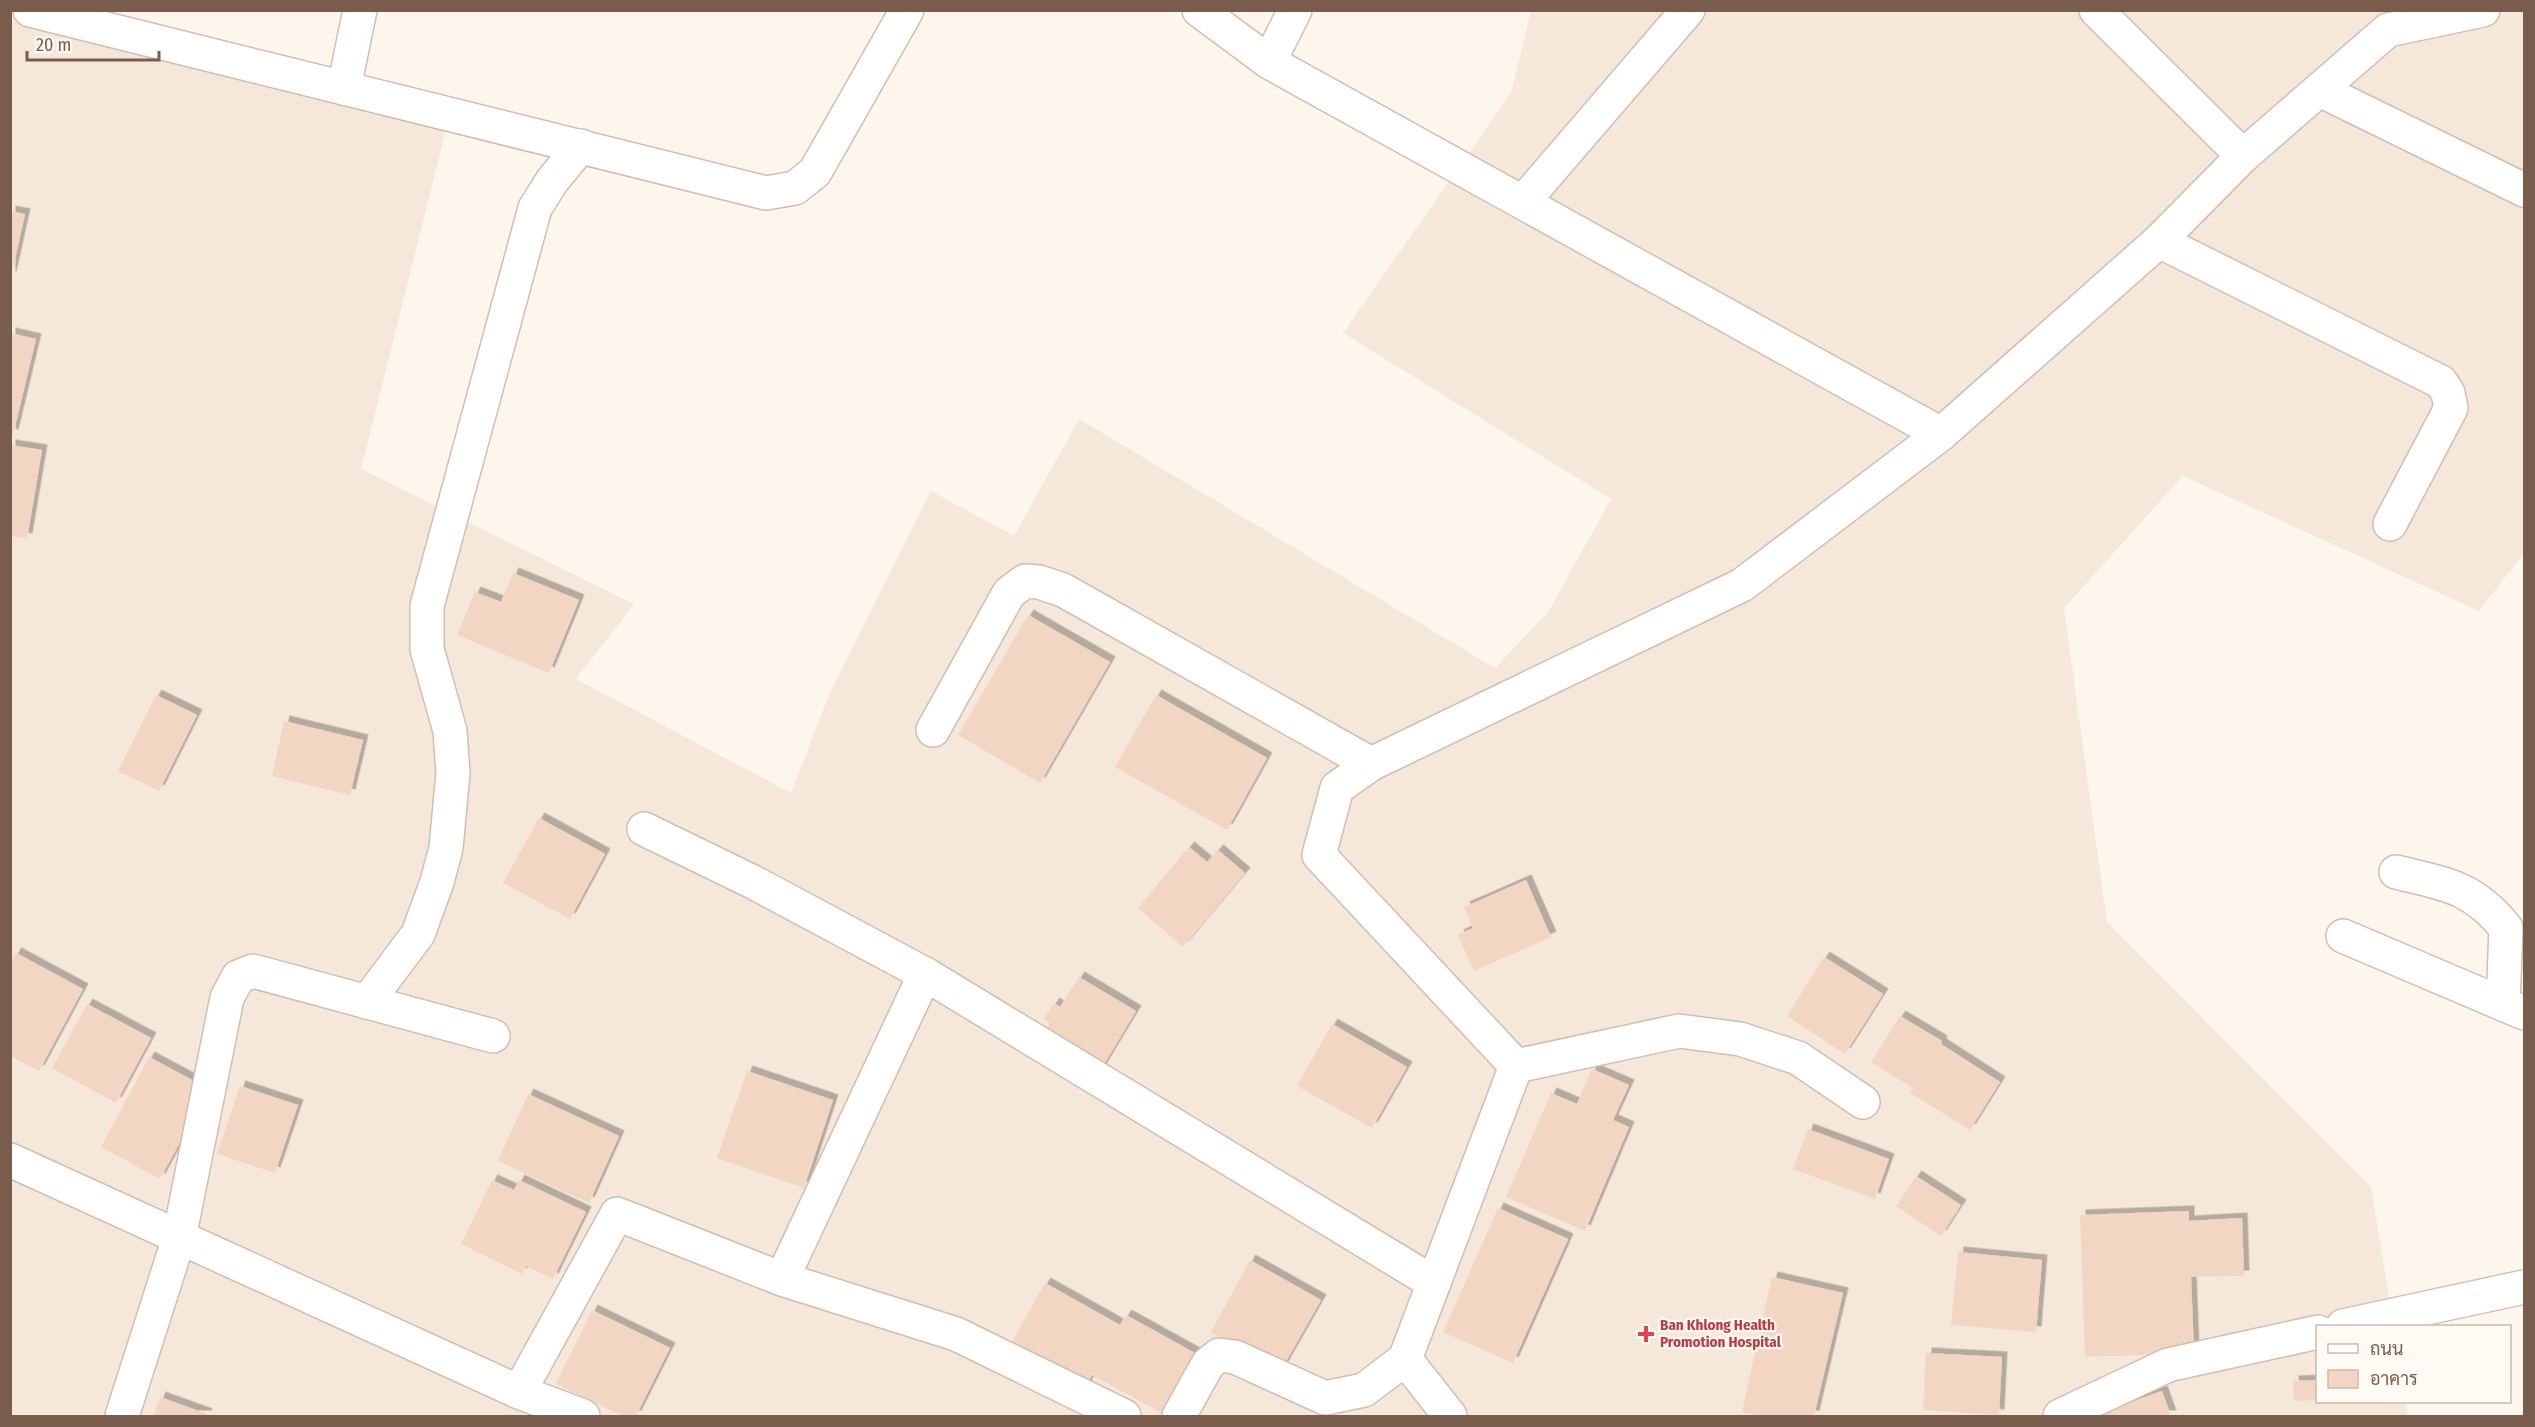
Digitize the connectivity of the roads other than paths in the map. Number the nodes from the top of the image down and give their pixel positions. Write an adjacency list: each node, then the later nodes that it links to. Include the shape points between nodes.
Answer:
1 (30, 10): 10 (street)
2 (360, 10): 10 (street)
3 (907, 10): 12 (street, via 815,172 795,188 766,192)
4 (1199, 10): 9 (street)
5 (1295, 10): 9 (street)
6 (1688, 10): 15 (street)
7 (2096, 10): 13 (street)
8 (2483, 10): 11 (street, via 2388,30)
9 (1269, 62): 15 (street)
10 (344, 88): 12 (street)
11 (2320, 90): 13 (street); 14 (street)
12 (581, 146): 25 (street, via 535,208 427,606 427,649 450,732 453,773 446,848 418,934)
13 (2243, 156): 16 (street)
14 (2524, 190)
15 (1523, 202): 17 (street)
16 (2158, 241): 17 (street); 18 (street, via 2441,382 2451,408)
17 (1941, 435): 20 (street, via 1742,585)
18 (2390, 524)
19 (933, 730): 20 (street, via 1009,593 1025,581 1039,582 1063,590)
20 (1371, 764): 28 (street, via 1337,789 1319,855)
21 (644, 829): 24 (street)
22 (2396, 872): 26 (street, via 2452,885 2494,913 2506,928)
23 (2343, 936): 26 (street)
24 (925, 974): 32 (street); 33 (street)
25 (367, 1002): 27 (street); 31 (street, via 253,971 238,977 227,998)
26 (2514, 1009)
27 (493, 1036)
28 (1516, 1066): 29 (street, via 1679,1032 1740,1039 1798,1058); 33 (street)
29 (1863, 1102)
30 (10, 1160): 31 (street)
31 (179, 1238): 38 (street); 39 (street)
32 (782, 1279): 38 (street, via 617,1214); 41 (street, via 956,1334)
33 (1434, 1282): 37 (street)
34 (2524, 1287): 35 (street)
35 (2348, 1325)
36 (2316, 1332): 44 (street, via 2168,1365)
37 (1405, 1359): 42 (street, via 1364,1390 1325,1398 1234,1357 1219,1355 1208,1364); 43 (street)
38 (519, 1392): 40 (street)
39 (122, 1416)
40 (583, 1416)
41 (1124, 1416)
42 (1179, 1416)
43 (1450, 1416)
44 (2060, 1416)

